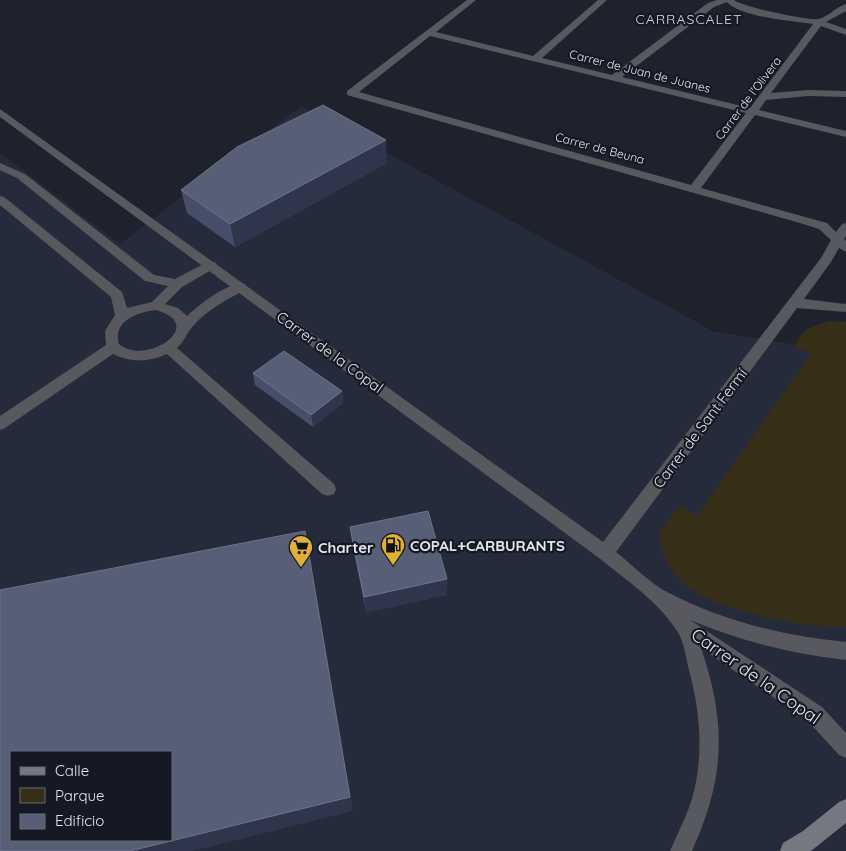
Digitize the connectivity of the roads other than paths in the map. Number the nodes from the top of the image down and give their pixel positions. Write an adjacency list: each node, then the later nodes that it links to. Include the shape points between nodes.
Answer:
1 (472, 0): 8 (street)
2 (603, 0): 9 (street)
3 (725, 0): 10 (street, via 711,5)
4 (730, 0): 6 (street, via 735,6 753,11)
5 (846, 7): 6 (street)
6 (820, 22): 7 (street); 12 (street, Carrer de l'Olivera)
7 (846, 32)
8 (428, 33): 9 (street, Carrer de Juan de Juanes); 17 (street, Carrer de Beuna, via 351,94)
9 (535, 58): 10 (street, Carrer de Juan de Juanes)
10 (614, 78): 14 (street, Carrer de Juan de Juanes)
11 (846, 94): 12 (street)
12 (764, 97): 14 (street, Carrer de l'Olivera)
13 (0, 112): 20 (street, Carrer de la Copal)
14 (753, 112): 15 (street, Carrer de Juan de Juanes); 17 (street, Carrer de l'Olivera)
15 (846, 134)
16 (0, 166): 21 (street, via 21,176 150,278)
17 (695, 188): 19 (street, Carrer de Beuna, via 823,226)
18 (0, 199): 26 (street, via 117,295)
19 (843, 238): 23 (street, Carrer de Sant Fermí)
20 (211, 265): 21 (street); 22 (street, Carrer de la Copal)
21 (177, 284): 24 (street)
22 (240, 287): 27 (street, via 208,305); 32 (street, Carrer de la Copal)
23 (794, 303): 25 (street); 32 (street, Carrer de Sant Fermí)
24 (156, 306): 26 (street, via 133,310); 27 (street, via 176,311)
25 (846, 308)
26 (122, 316): 28 (street, via 110,332)
27 (185, 325): 29 (street, via 183,333)
28 (114, 347): 29 (street, via 132,356 157,354); 30 (street)
29 (169, 348): 31 (street)
30 (0, 424)
31 (328, 489)
32 (604, 553): 33 (street, Carrer de la Copal)
33 (658, 596): 34 (street, Carrer de la Copal); 35 (street, Carrer de la Copal, via 733,629 774,641)
34 (685, 627): 36 (street, Carrer de la Copal, via 815,714); 38 (street, Carrer de la Copal, via 700,669 710,730 703,798)
35 (846, 651)
36 (846, 748)
37 (846, 809): 39 (street, via 811,839)
38 (681, 851)
39 (791, 851)

